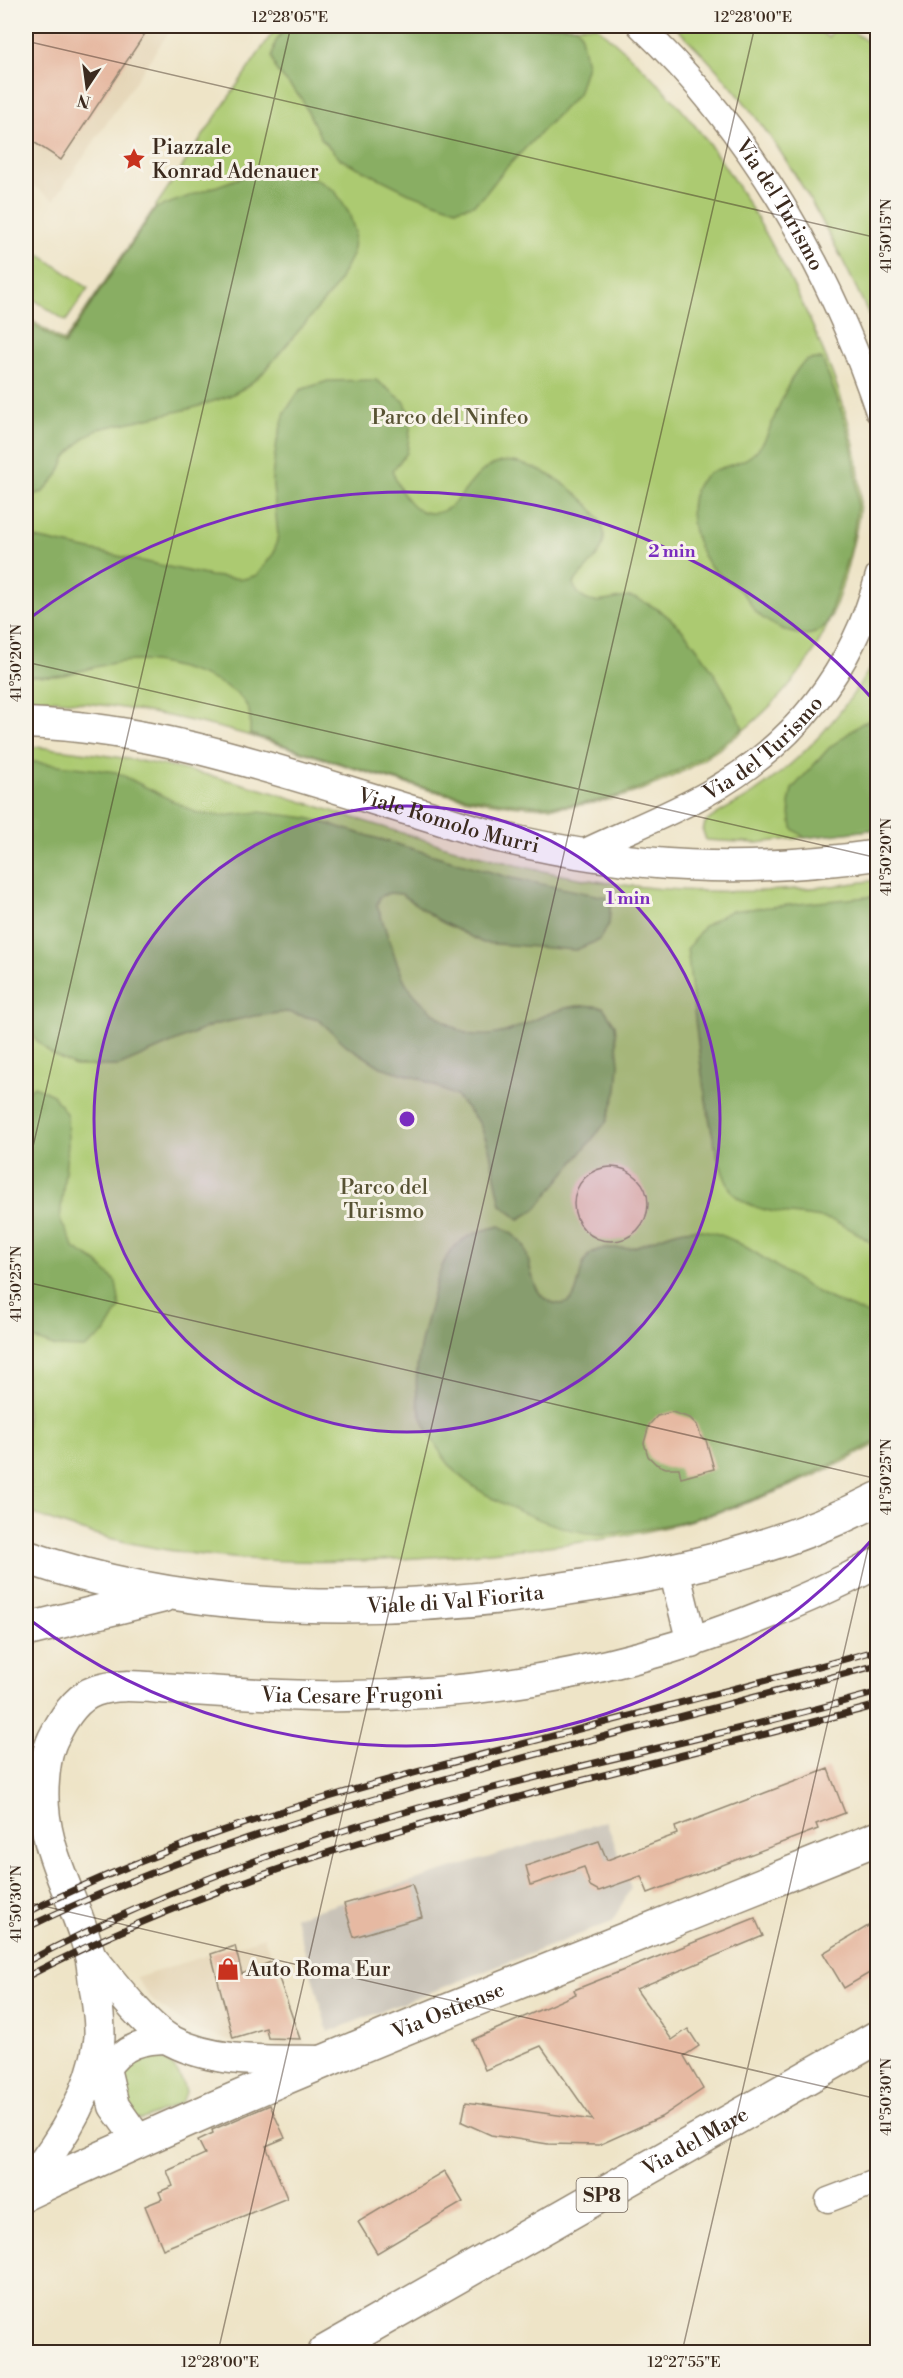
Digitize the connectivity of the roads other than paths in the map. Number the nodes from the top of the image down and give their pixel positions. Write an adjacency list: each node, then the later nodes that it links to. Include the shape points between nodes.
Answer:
1 (640, 26): 2 (street, Via del Turismo, via 723,117 767,178 832,301)
2 (878, 412)
3 (878, 574): 5 (street, Via del Turismo, via 859,630 839,671 792,730 708,793)
4 (26, 723): 5 (street, Viale Romolo Murri, via 122,733 204,750 502,838)
5 (579, 854): 6 (street, Viale Romolo Murri, via 718,868 790,866)
6 (878, 855)
7 (878, 1498): 10 (main road, Viale di Val Fiorita, via 797,1534)
8 (26, 1557): 11 (main road, Viale di Val Fiorita, via 90,1577)
9 (878, 1563): 13 (street, Via Cesare Frugoni)
10 (674, 1570): 11 (main road, Viale di Val Fiorita, via 532,1594 418,1604 272,1605); 13 (street)
11 (172, 1594): 12 (main road)
12 (26, 1630)
13 (692, 1643): 15 (street, Via Cesare Frugoni, via 601,1668 466,1690 352,1696 128,1687 93,1691 76,1705 55,1734 43,1790 48,1841)
14 (878, 1838): 19 (main road, Via Ostiense)
15 (90, 1955): 17 (street, via 135,2008); 18 (street)
16 (878, 2037): 25 (main road, Via del Mare / SP8)
17 (171, 2041): 18 (street, via 132,2045 119,2054); 19 (street, via 233,2058)
18 (103, 2056): 20 (street, via 114,2106); 22 (street, via 87,2079 61,2139)
19 (327, 2061): 20 (main road, Via Ostiense)
20 (138, 2140): 23 (main road, Via Ostiense)
21 (878, 2181): 24 (street)
22 (26, 2186)
23 (26, 2193)
24 (828, 2200)
25 (325, 2352)

